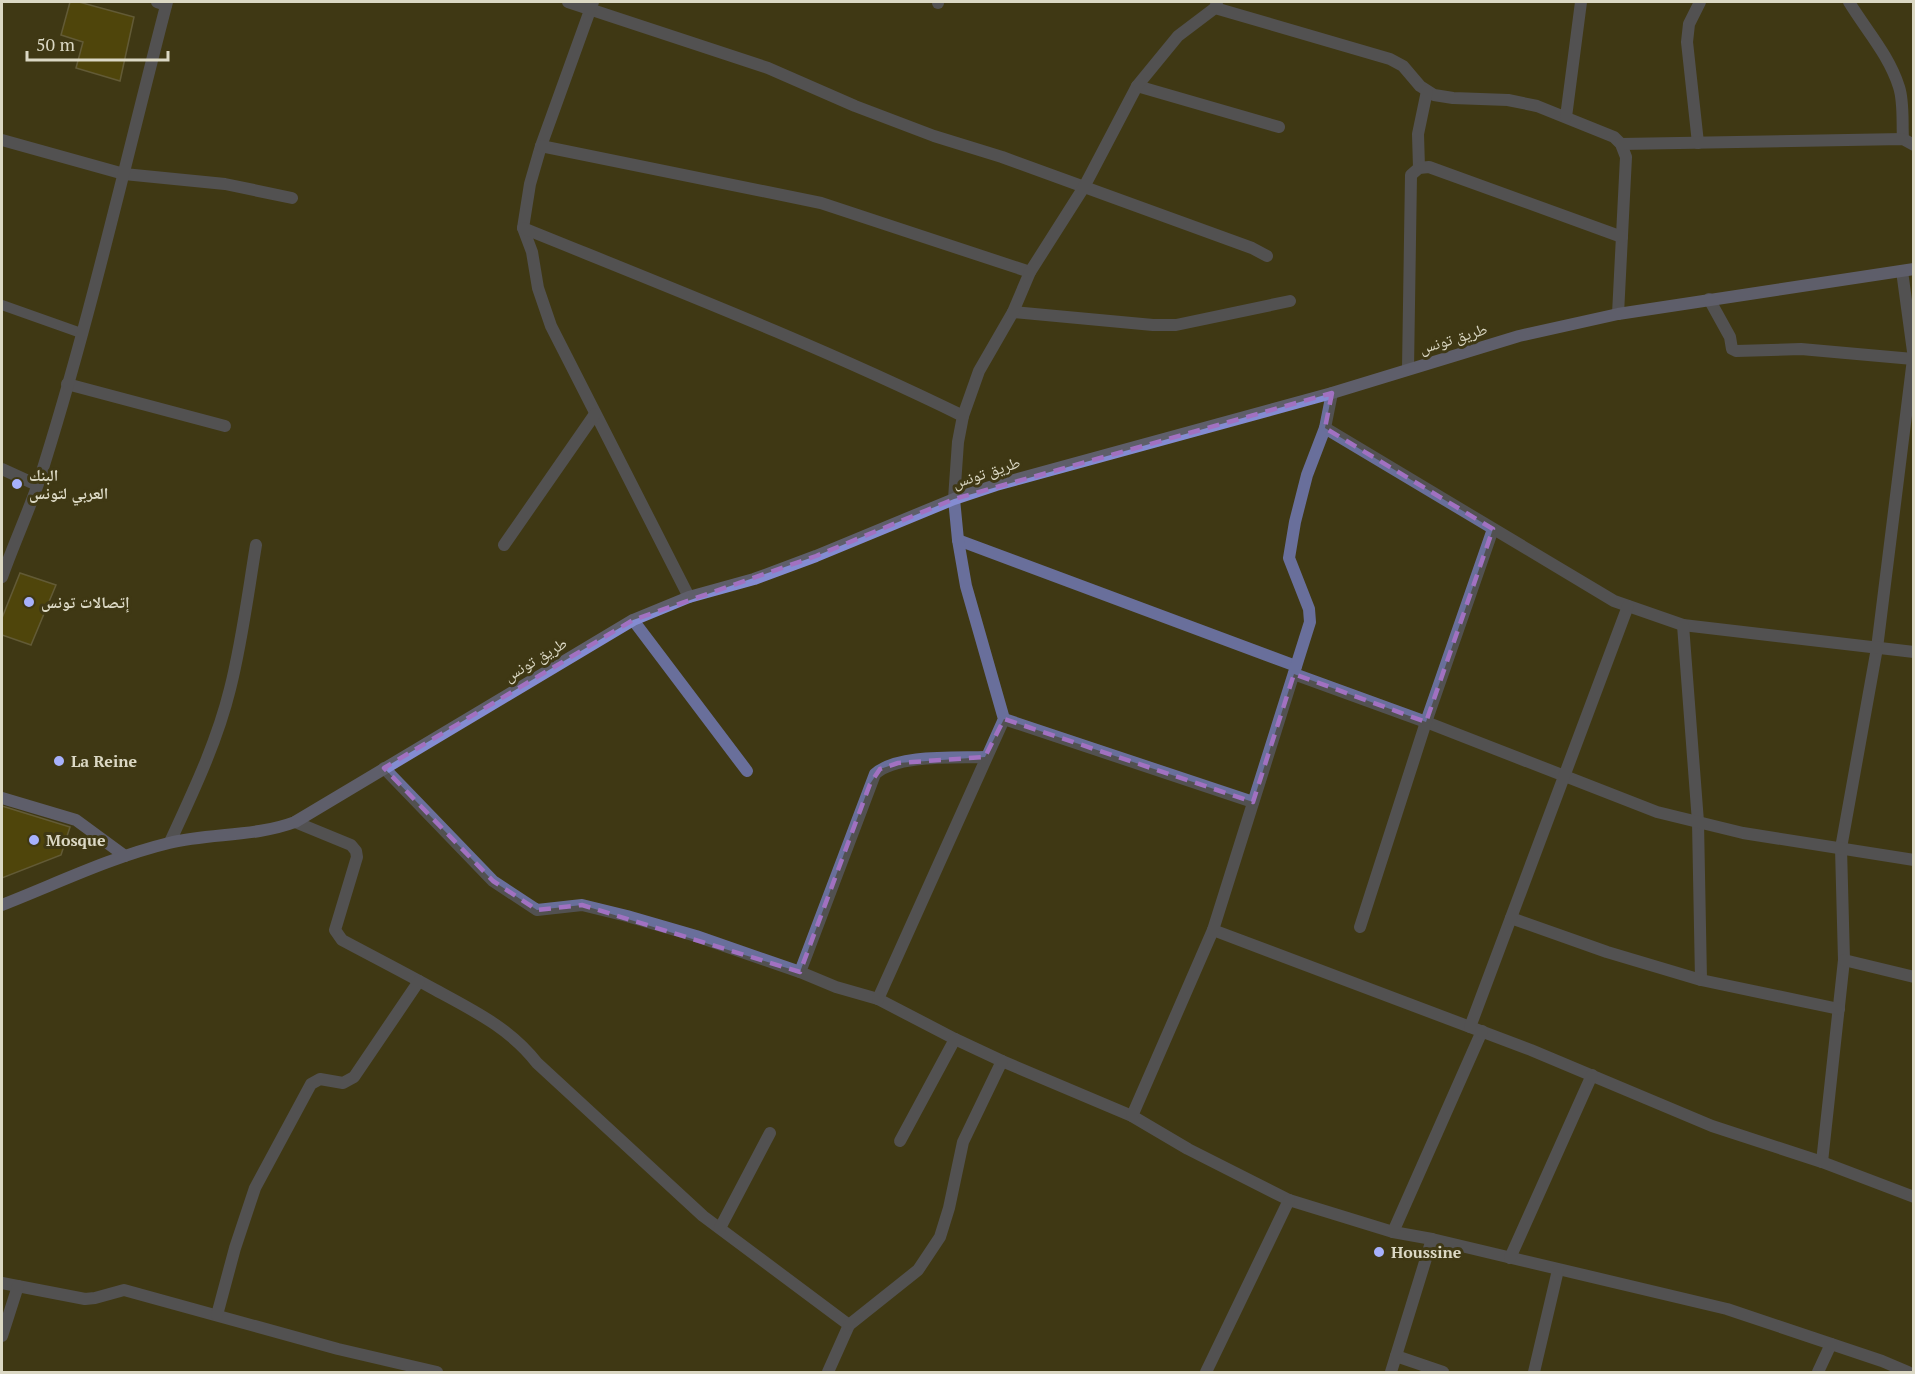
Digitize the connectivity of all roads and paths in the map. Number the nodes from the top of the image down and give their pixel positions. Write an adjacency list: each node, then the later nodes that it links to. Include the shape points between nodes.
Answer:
1 (163, 2): 18 (street)
2 (568, 2): 6 (street)
3 (1581, 2): 10 (street)
4 (1700, 2): 14 (street, via 1689,24 1686,42)
5 (1849, 2): 13 (street, via 1883,52 1900,89)
6 (591, 5): 16 (street); 19 (street, via 768,68 934,136)
7 (1216, 5): 8 (street, via 1178,36); 9 (street, via 1390,59 1403,66)
8 (1137, 86): 11 (street); 19 (street)
9 (1426, 91): 10 (street, via 1453,98 1508,100); 17 (street, via 1418,134)
10 (1566, 117): 15 (street, via 1602,131)
11 (1279, 127)
12 (2, 140): 18 (street)
13 (1908, 142): 14 (street)
14 (1698, 143): 15 (street)
15 (1621, 144): 22 (street, via 1626,157)
16 (542, 146): 21 (street, via 530,184); 25 (street, via 821,203)
17 (1419, 168): 22 (street, via 1430,167); 33 (street, via 1411,175)
18 (124, 174): 20 (street, via 225,184); 31 (street)
19 (1084, 187): 23 (street); 25 (street)
20 (292, 198)
21 (524, 228): 36 (street, via 551,326); 37 (street, via 767,327)
22 (1622, 237): 30 (street)
23 (1267, 256)
24 (1908, 270): 26 (main road, طريق تونس); 32 (street)
25 (1030, 272): 29 (street)
26 (1709, 299): 30 (main road, طريق تونس); 32 (street, via 1736,351 1801,349)
27 (1290, 301): 29 (street, via 1176,325)
28 (2, 305): 31 (lane)
29 (1012, 312): 37 (street, via 979,371)
30 (1618, 314): 33 (main road, طريق تونس, via 1519,336)
31 (81, 333): 34 (street)
32 (1913, 359): 52 (street)
33 (1408, 369): 35 (main road, طريق تونس)
34 (67, 384): 38 (street); 41 (street)
35 (1332, 393): 39 (street); 42 (main road, طريق تونس)
36 (596, 414): 46 (street); 48 (street)
37 (963, 416): 42 (street)
38 (225, 426)
39 (1325, 428): 43 (street); 54 (street, via 1307,475 1289,558 1310,615)
40 (2, 469): 41 (street)
41 (37, 485): 47 (street)
42 (954, 499): 44 (street); 48 (main road, طريق تونس, via 754,579)
43 (1494, 529): 49 (street); 56 (street)
44 (958, 540): 54 (street); 55 (street, via 966,586)
45 (256, 545): 65 (street, via 230,690 204,767)
46 (504, 545)
47 (2, 577)
48 (689, 597): 50 (main road, طريق تونس)
49 (1628, 606): 51 (street); 60 (street)
50 (633, 620): 58 (main road, طريق تونس); 59 (street)
51 (1683, 625): 52 (street); 64 (street)
52 (1877, 648): 53 (street); 66 (street)
53 (1914, 652)
54 (1295, 670): 56 (street); 62 (street)
55 (1004, 719): 57 (street); 62 (street)
56 (1426, 722): 60 (street); 71 (street)
57 (985, 757): 74 (street, via 897,763 875,774); 78 (street)
58 (384, 768): 63 (main road, طريق تونس); 74 (street, via 493,881 537,910 582,905 627,915)
59 (747, 771)
60 (1564, 776): 64 (street, via 1658,812); 70 (street)
61 (2, 798): 67 (main road, via 76,820)
62 (1253, 802): 72 (street)
63 (295, 822): 65 (main road, طريق تونس, via 271,830); 77 (street, via 351,845 356,851 335,930 342,940)
64 (1698, 822): 66 (street); 76 (street)
65 (170, 842): 67 (main road, طريق تونس)
66 (1841, 848): 68 (street); 73 (street)
67 (125, 856): 69 (main road, طريق تونس)
68 (1914, 860)
69 (2, 905)
70 (1511, 918): 76 (street); 80 (street)
71 (1360, 927)
72 (1213, 930): 80 (street); 84 (street)
73 (1844, 960): 75 (street); 79 (street)
74 (801, 972): 78 (street)
75 (1914, 977)
76 (1701, 980): 79 (street)
77 (419, 981): 90 (street, via 510,1035); 97 (street, via 354,1077 343,1083 320,1079 311,1084 255,1188)
78 (878, 999): 81 (street)
79 (1839, 1009): 87 (street)
80 (1476, 1029): 83 (street); 91 (street)
81 (955, 1039): 82 (street); 86 (street)
82 (1002, 1061): 84 (street); 98 (street, via 963,1142 940,1237 918,1270)
83 (1592, 1075): 87 (street, via 1712,1126); 93 (street)
84 (1132, 1116): 89 (street)
85 (770, 1133): 90 (street)
86 (900, 1141)
87 (1822, 1162): 88 (street)
88 (1914, 1197)
89 (1289, 1200): 91 (street); 104 (street)
90 (720, 1228): 98 (street)
91 (1393, 1232): 92 (street)
92 (1432, 1239): 93 (street); 101 (street)
93 (1510, 1258): 94 (street)
94 (1558, 1270): 100 (street, via 1727,1309); 107 (street)
95 (2, 1283): 96 (street)
96 (18, 1286): 97 (street, via 86,1299 124,1290); 99 (street)
97 (217, 1315): 102 (street)
98 (849, 1325): 103 (street)
99 (2, 1336)
100 (1831, 1344): 108 (street); 109 (street)
101 (1396, 1356): 105 (street); 106 (street)
102 (437, 1372)
103 (828, 1372)
104 (1206, 1372)
105 (1391, 1372)
106 (1443, 1372)
107 (1534, 1372)
108 (1818, 1372)
109 (1908, 1372)

